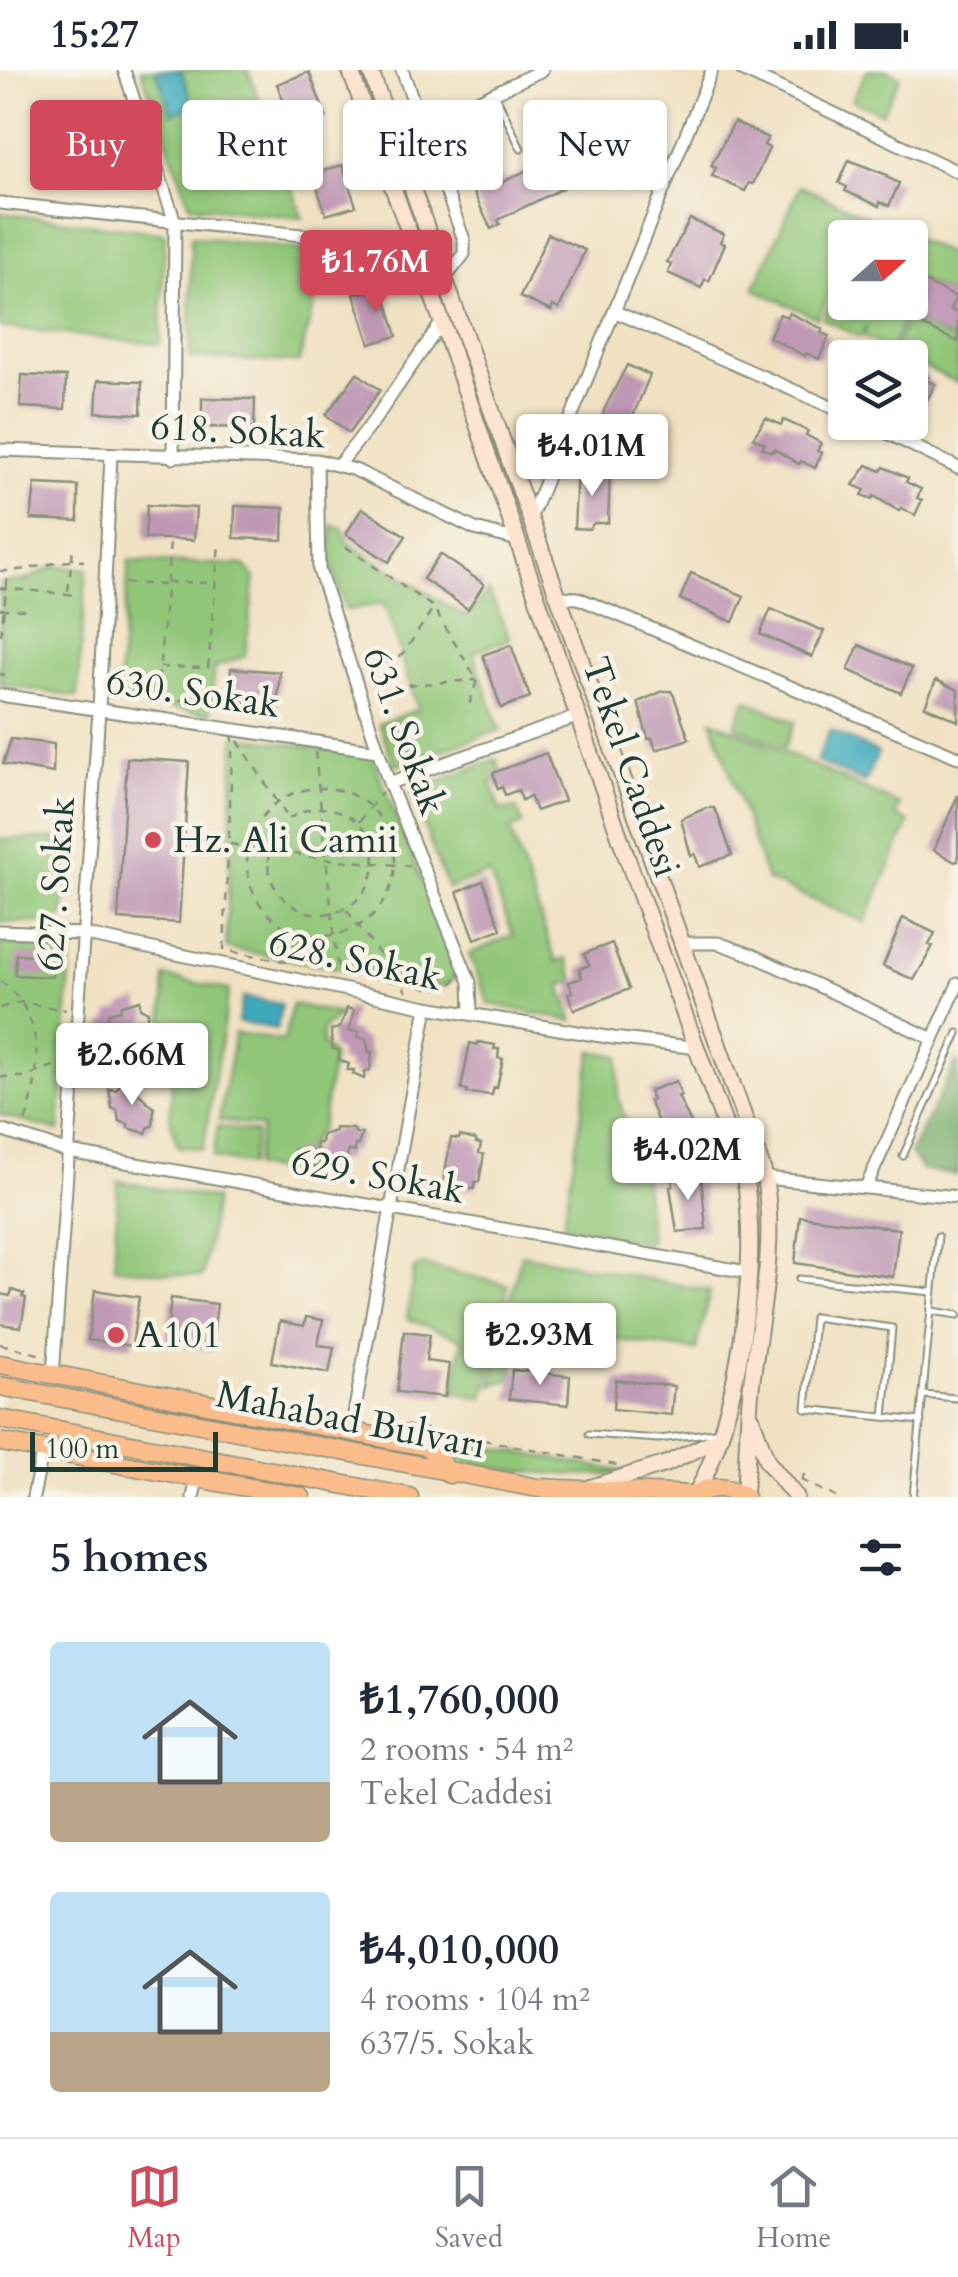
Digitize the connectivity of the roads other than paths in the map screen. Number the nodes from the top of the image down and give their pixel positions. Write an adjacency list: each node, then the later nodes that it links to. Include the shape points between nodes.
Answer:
1 (124, 70): 16 (street)
2 (350, 70): 17 (main road, Tekel Caddesi)
3 (370, 70): 18 (main road)
4 (402, 70): 10 (street)
5 (542, 70): 8 (street)
6 (712, 70): 19 (street)
7 (742, 70): 13 (street)
8 (523, 74): 9 (street)
9 (494, 93): 11 (street); 12 (lane)
10 (413, 100)
11 (479, 100)
12 (521, 148)
13 (958, 172)
14 (446, 190): 18 (street, via 464,254)
15 (0, 203): 16 (street)
16 (174, 222): 17 (street, via 358,241); 25 (street)
17 (412, 237): 20 (main road, Tekel Caddesi)
18 (445, 278): 29 (main road)
19 (616, 312): 21 (street); 29 (street)
20 (442, 322): 27 (street); 30 (main road, Tekel Caddesi)
21 (828, 406)
22 (901, 440): 28 (street)
23 (0, 450): 24 (street, 618. Sokak)
24 (111, 455): 25 (street, 618. Sokak); 33 (street, 627. Sokak)
25 (173, 458): 26 (street, 618. Sokak)
26 (317, 460): 27 (street, 618. Sokak); 35 (street, 631. Sokak, via 319,570)
27 (339, 465): 30 (street, 618. Sokak, via 475,529)
28 (958, 468)
29 (530, 519): 31 (main road)
30 (518, 540): 34 (main road, Tekel Caddesi)
31 (561, 597): 36 (street, via 578,598); 40 (main road)
32 (0, 695): 33 (street, 630. Sokak)
33 (99, 710): 35 (street, 630. Sokak); 39 (street, 627. Sokak)
34 (580, 716): 37 (street); 46 (main road, Tekel Caddesi)
35 (378, 751): 37 (street, 631. Sokak)
36 (958, 756)
37 (388, 785): 43 (street, 631. Sokak, via 470,982)
38 (0, 931): 39 (street, 628. Sokak)
39 (82, 934): 42 (street, 628. Sokak); 48 (street, 627. Sokak)
40 (680, 943): 45 (street, via 718,943 752,955); 50 (main road)
41 (957, 988): 45 (street)
42 (421, 1006): 43 (street, 628. Sokak); 53 (street)
43 (471, 1013): 46 (street, 628. Sokak)
44 (958, 1033): 49 (lane)
45 (933, 1039): 51 (street)
46 (698, 1048): 55 (main road, Tekel Caddesi, via 745,1180)
47 (0, 1130): 48 (street, 629. Sokak)
48 (68, 1152): 53 (street, 629. Sokak); 61 (street, 627. Sokak)
49 (903, 1156)
50 (765, 1178): 51 (street); 65 (main road, via 768,1265)
51 (866, 1187): 52 (street)
52 (958, 1197)
53 (392, 1209): 55 (street, 629. Sokak); 69 (street)
54 (938, 1236): 57 (lane)
55 (747, 1272): 70 (main road, Tekel Caddesi)
56 (799, 1279): 57 (lane)
57 (934, 1292): 58 (lane)
58 (932, 1311): 59 (lane); 63 (lane)
59 (958, 1315)
60 (0, 1364): 61 (main road)
61 (54, 1368): 69 (main road)
62 (0, 1386): 74 (main road, Mahabad Bulvarı)
63 (924, 1396): 64 (lane); 68 (lane)
64 (956, 1398)
65 (749, 1405): 82 (main road); 83 (main road, via 767,1461)
66 (884, 1417): 66 (lane, via 892,1328 814,1318 806,1409); 68 (lane)
67 (0, 1419): 81 (main road, Mahabad Bulvarı)
68 (921, 1421): 84 (lane)
69 (351, 1432): 74 (main road, via 425,1446)
70 (722, 1433): 71 (lane, via 660,1440); 76 (main road, via 666,1464); 77 (main road, Tekel Caddesi)
71 (589, 1434)
72 (0, 1442): 73 (main road)
73 (43, 1449): 75 (main road); 78 (street)
74 (448, 1474): 76 (main road, Mahabad Bulvarı)
75 (198, 1476): 79 (street); 80 (main road)
76 (582, 1490): 77 (main road, Mahabad Bulvarı)
77 (693, 1495): 82 (main road, Mahabad Bulvarı, via 724,1488)
78 (33, 1497)
79 (194, 1497)
80 (302, 1497)
81 (409, 1497)
82 (744, 1497)
83 (796, 1497)
84 (913, 1497)

